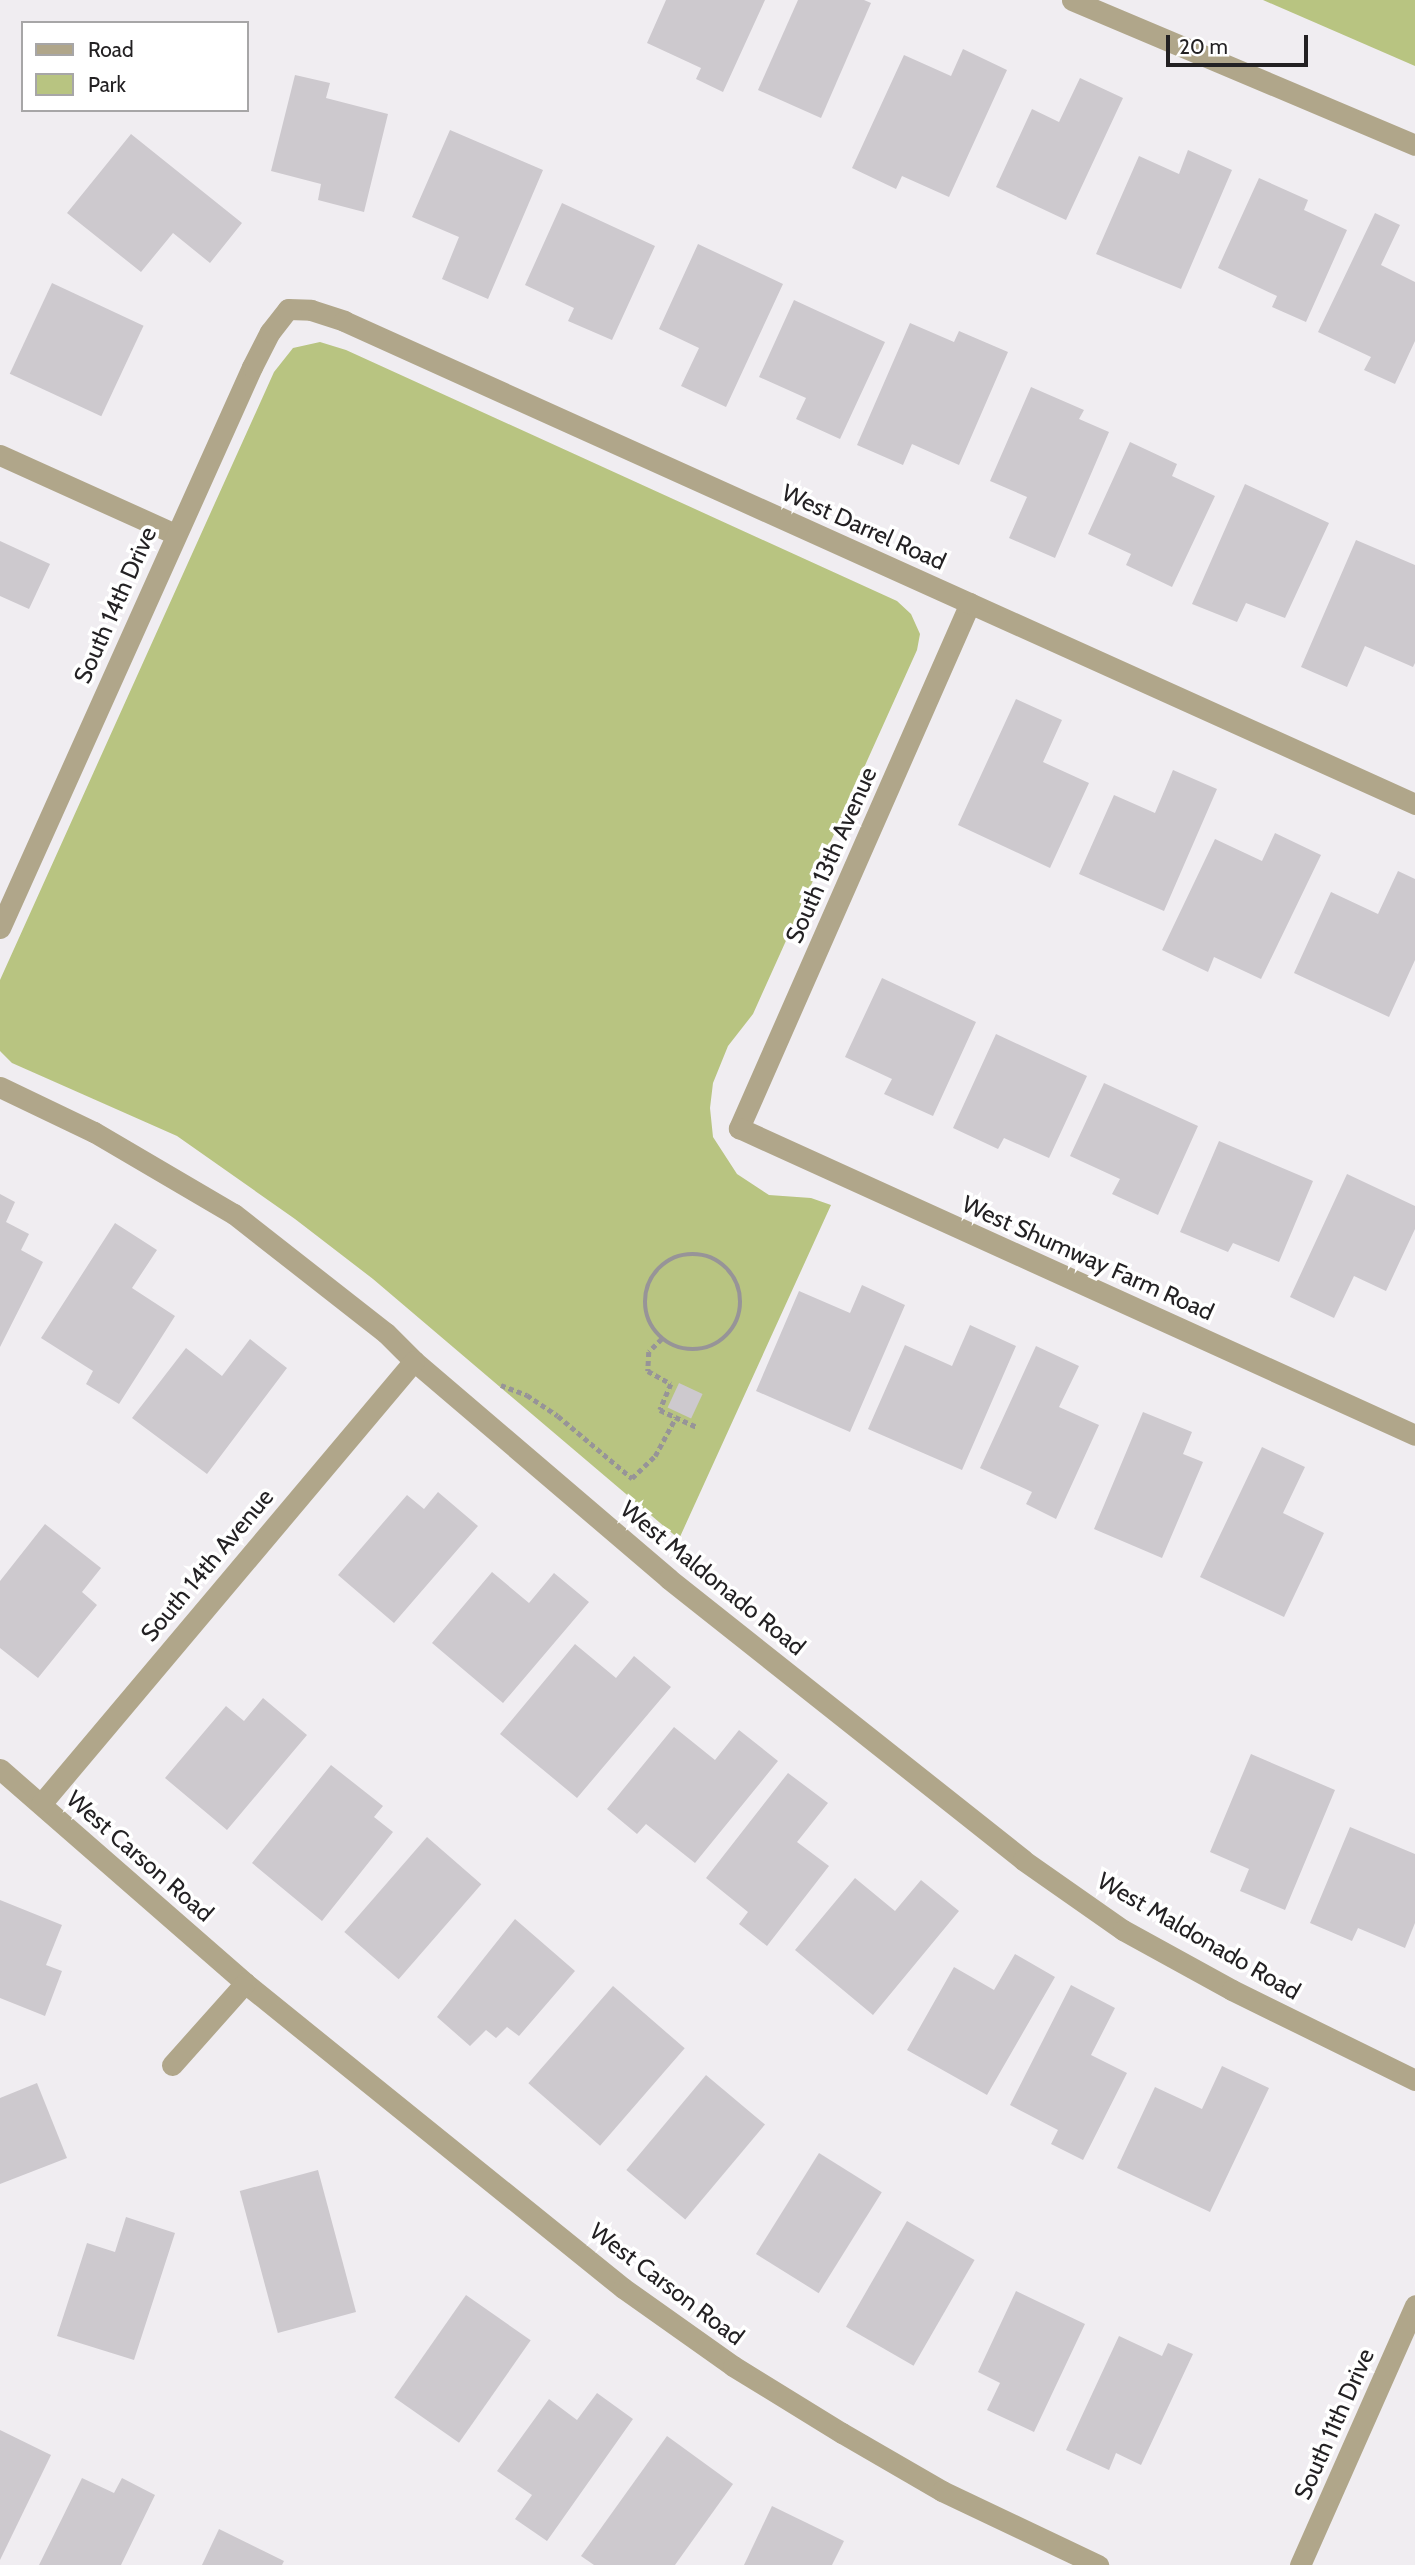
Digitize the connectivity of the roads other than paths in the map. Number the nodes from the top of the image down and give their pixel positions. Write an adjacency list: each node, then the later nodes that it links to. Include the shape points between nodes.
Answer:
1 (1072, 0): 2 (street)
2 (1415, 145)
3 (288, 309): 5 (street, South 14th Drive, via 252,367); 6 (street, West Darrel Road, via 311,310 344,321)
4 (0, 455): 5 (street)
5 (176, 534): 8 (street, South 14th Drive)
6 (970, 603): 7 (street, West Darrel Road); 10 (street, South 13th Avenue)
7 (1415, 804)
8 (0, 928)
9 (0, 1087): 11 (street, West Maldonado Road, via 94,1132 234,1214 386,1333)
10 (740, 1128): 12 (street, West Shumway Farm Road)
11 (414, 1361): 14 (street, South 14th Avenue); 17 (street, West Maldonado Road, via 669,1579 1023,1860 1123,1930)
12 (1415, 1436)
13 (0, 1769): 14 (street, West Carson Road)
14 (41, 1804): 15 (street, West Carson Road)
15 (245, 1983): 16 (street); 19 (street, West Carson Road, via 623,2288 733,2366 942,2491)
16 (172, 2065)
17 (1415, 2080)
18 (1415, 2305): 20 (street, South 11th Drive)
19 (1098, 2565)
20 (1300, 2565)

